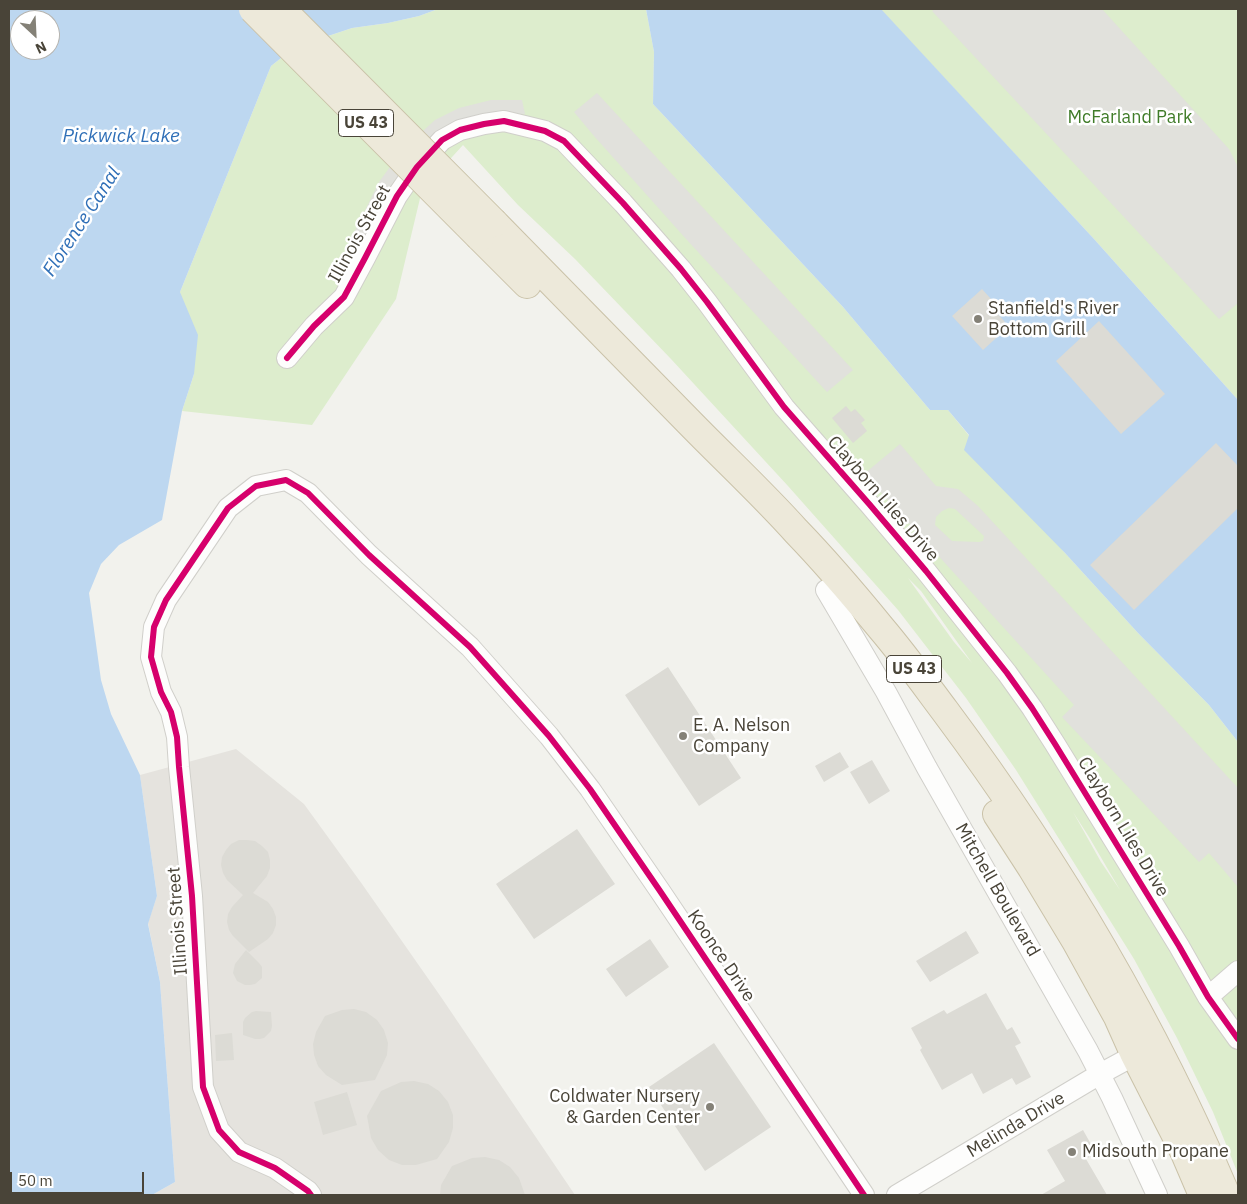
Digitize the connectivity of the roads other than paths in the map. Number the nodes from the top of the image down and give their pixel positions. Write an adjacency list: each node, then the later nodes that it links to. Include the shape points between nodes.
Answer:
1 (253, 9): 4 (highway, US 43, bridge)
2 (281, 9): 4 (highway, US 43, bridge)
3 (417, 167): 5 (street, Illinois Street, via 397,196 344,297); 9 (street, Clayborn Liles Drive, via 442,140 460,130 484,124 504,122 545,131 564,141 680,268 787,411 926,571 1007,673 1055,744)
4 (487, 230): 6 (highway, US 43); 18 (highway, US 43, via 797,531 914,670 1036,838 1071,894 1156,1047 1204,1142)
5 (287, 358)
6 (826, 590): 11 (highway, US 43, via 941,734 996,813 1076,942 1118,1017); 12 (street, Mitchell Boulevard)
7 (549, 736): 13 (street, Illinois Street, via 470,647 369,555 308,493 286,480 256,486 228,508 166,600 154,626 151,657 177,737 192,896 203,1087 218,1130 239,1152 275,1168); 14 (street, Koonce Drive, via 596,797)
8 (1238, 971): 9 (street)
9 (1208, 997): 10 (street, Clayborn Liles Drive)
10 (1238, 1039)
11 (1135, 1055): 12 (street, Melinda Drive); 17 (highway, US 43)
12 (1100, 1074): 15 (street, Melinda Drive); 16 (street, Mitchell Boulevard)
13 (311, 1195)
14 (864, 1195)
15 (897, 1195)
16 (1157, 1195)
17 (1203, 1195)
18 (1226, 1195)

